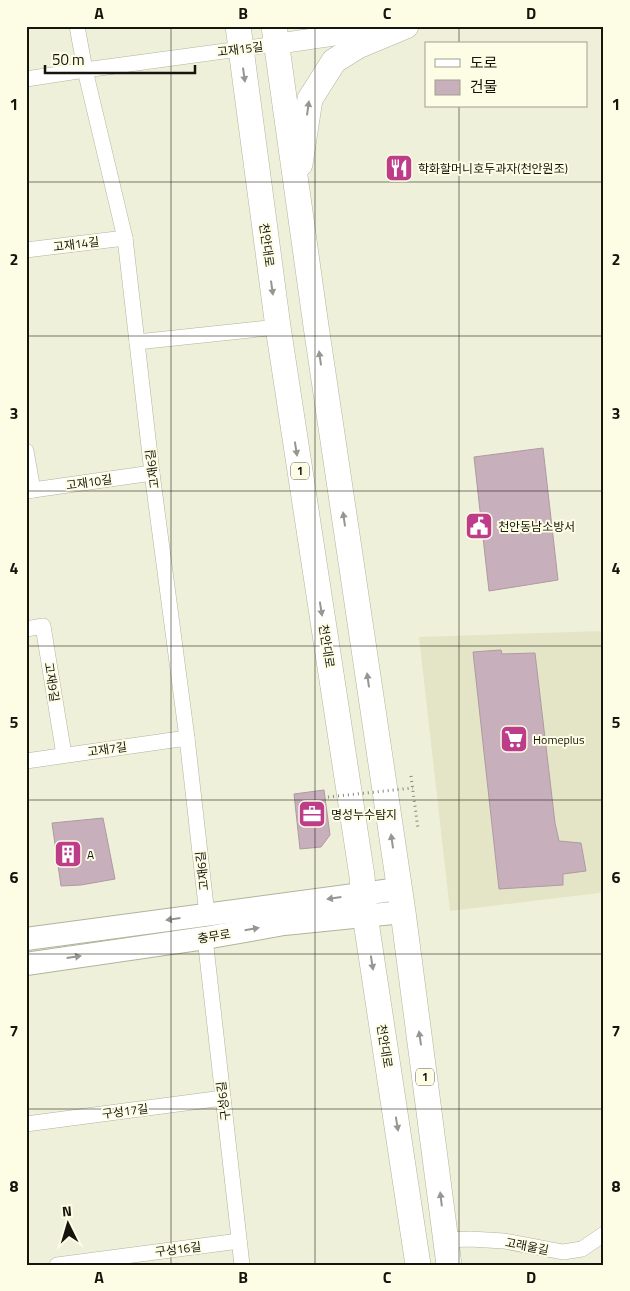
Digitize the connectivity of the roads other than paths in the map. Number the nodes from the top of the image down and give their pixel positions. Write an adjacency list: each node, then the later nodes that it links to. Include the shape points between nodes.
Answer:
1 (77, 26): 6 (street, 고재6길)
2 (398, 26): 4 (street)
3 (406, 26): 8 (main road, one-way to 3, via 310,99 334,61 358,46)
4 (275, 35): 5 (street, 고재15길); 8 (main road, 1)
5 (240, 37): 6 (street, 고재15길); 11 (main road, 천안대로 / 1, one-way to 11)
6 (85, 70): 7 (street, 고재15길); 9 (street, 고재6길)
7 (26, 79)
8 (296, 191): 20 (main road, 1, one-way to 8)
9 (125, 238): 10 (street, 고재14길); 12 (street, 고재6길)
10 (26, 250)
11 (278, 327): 12 (street); 21 (main road, 천안대로 / 1, one-way to 21)
12 (137, 342): 14 (street, 고재6길)
13 (26, 451): 15 (street)
14 (152, 473): 15 (street, 고재10길); 17 (street, 고재6길)
15 (30, 491)
16 (26, 629): 18 (street, 고재9길, via 43,626)
17 (187, 738): 18 (street, 고재7길); 22 (street, 고재6길)
18 (64, 755): 19 (street, 고재7길)
19 (26, 760)
20 (401, 900): 21 (main road, 충무로); 29 (main road, 1, one-way to 20)
21 (364, 904): 22 (main road, 충무로, one-way to 22); 23 (main road, 충무로, one-way to 21, via 284,924); 33 (main road, 천안대로 / 1, one-way to 33)
22 (207, 915): 24 (main road, 충무로, one-way to 24)
23 (205, 938): 25 (main road, 충무로, one-way to 23); 26 (street, 구성6길)
24 (26, 939)
25 (26, 964)
26 (223, 1098): 27 (street, 구성17길); 30 (street, 구성6길)
27 (26, 1124)
28 (604, 1234): 29 (street, 고래울길, via 582,1250 564,1252 504,1241)
29 (446, 1240): 34 (main road, 1)
30 (239, 1241): 31 (street, 구성16길); 32 (street, 구성6길)
31 (58, 1265)
32 (242, 1265)
33 (418, 1265)
34 (449, 1265)

